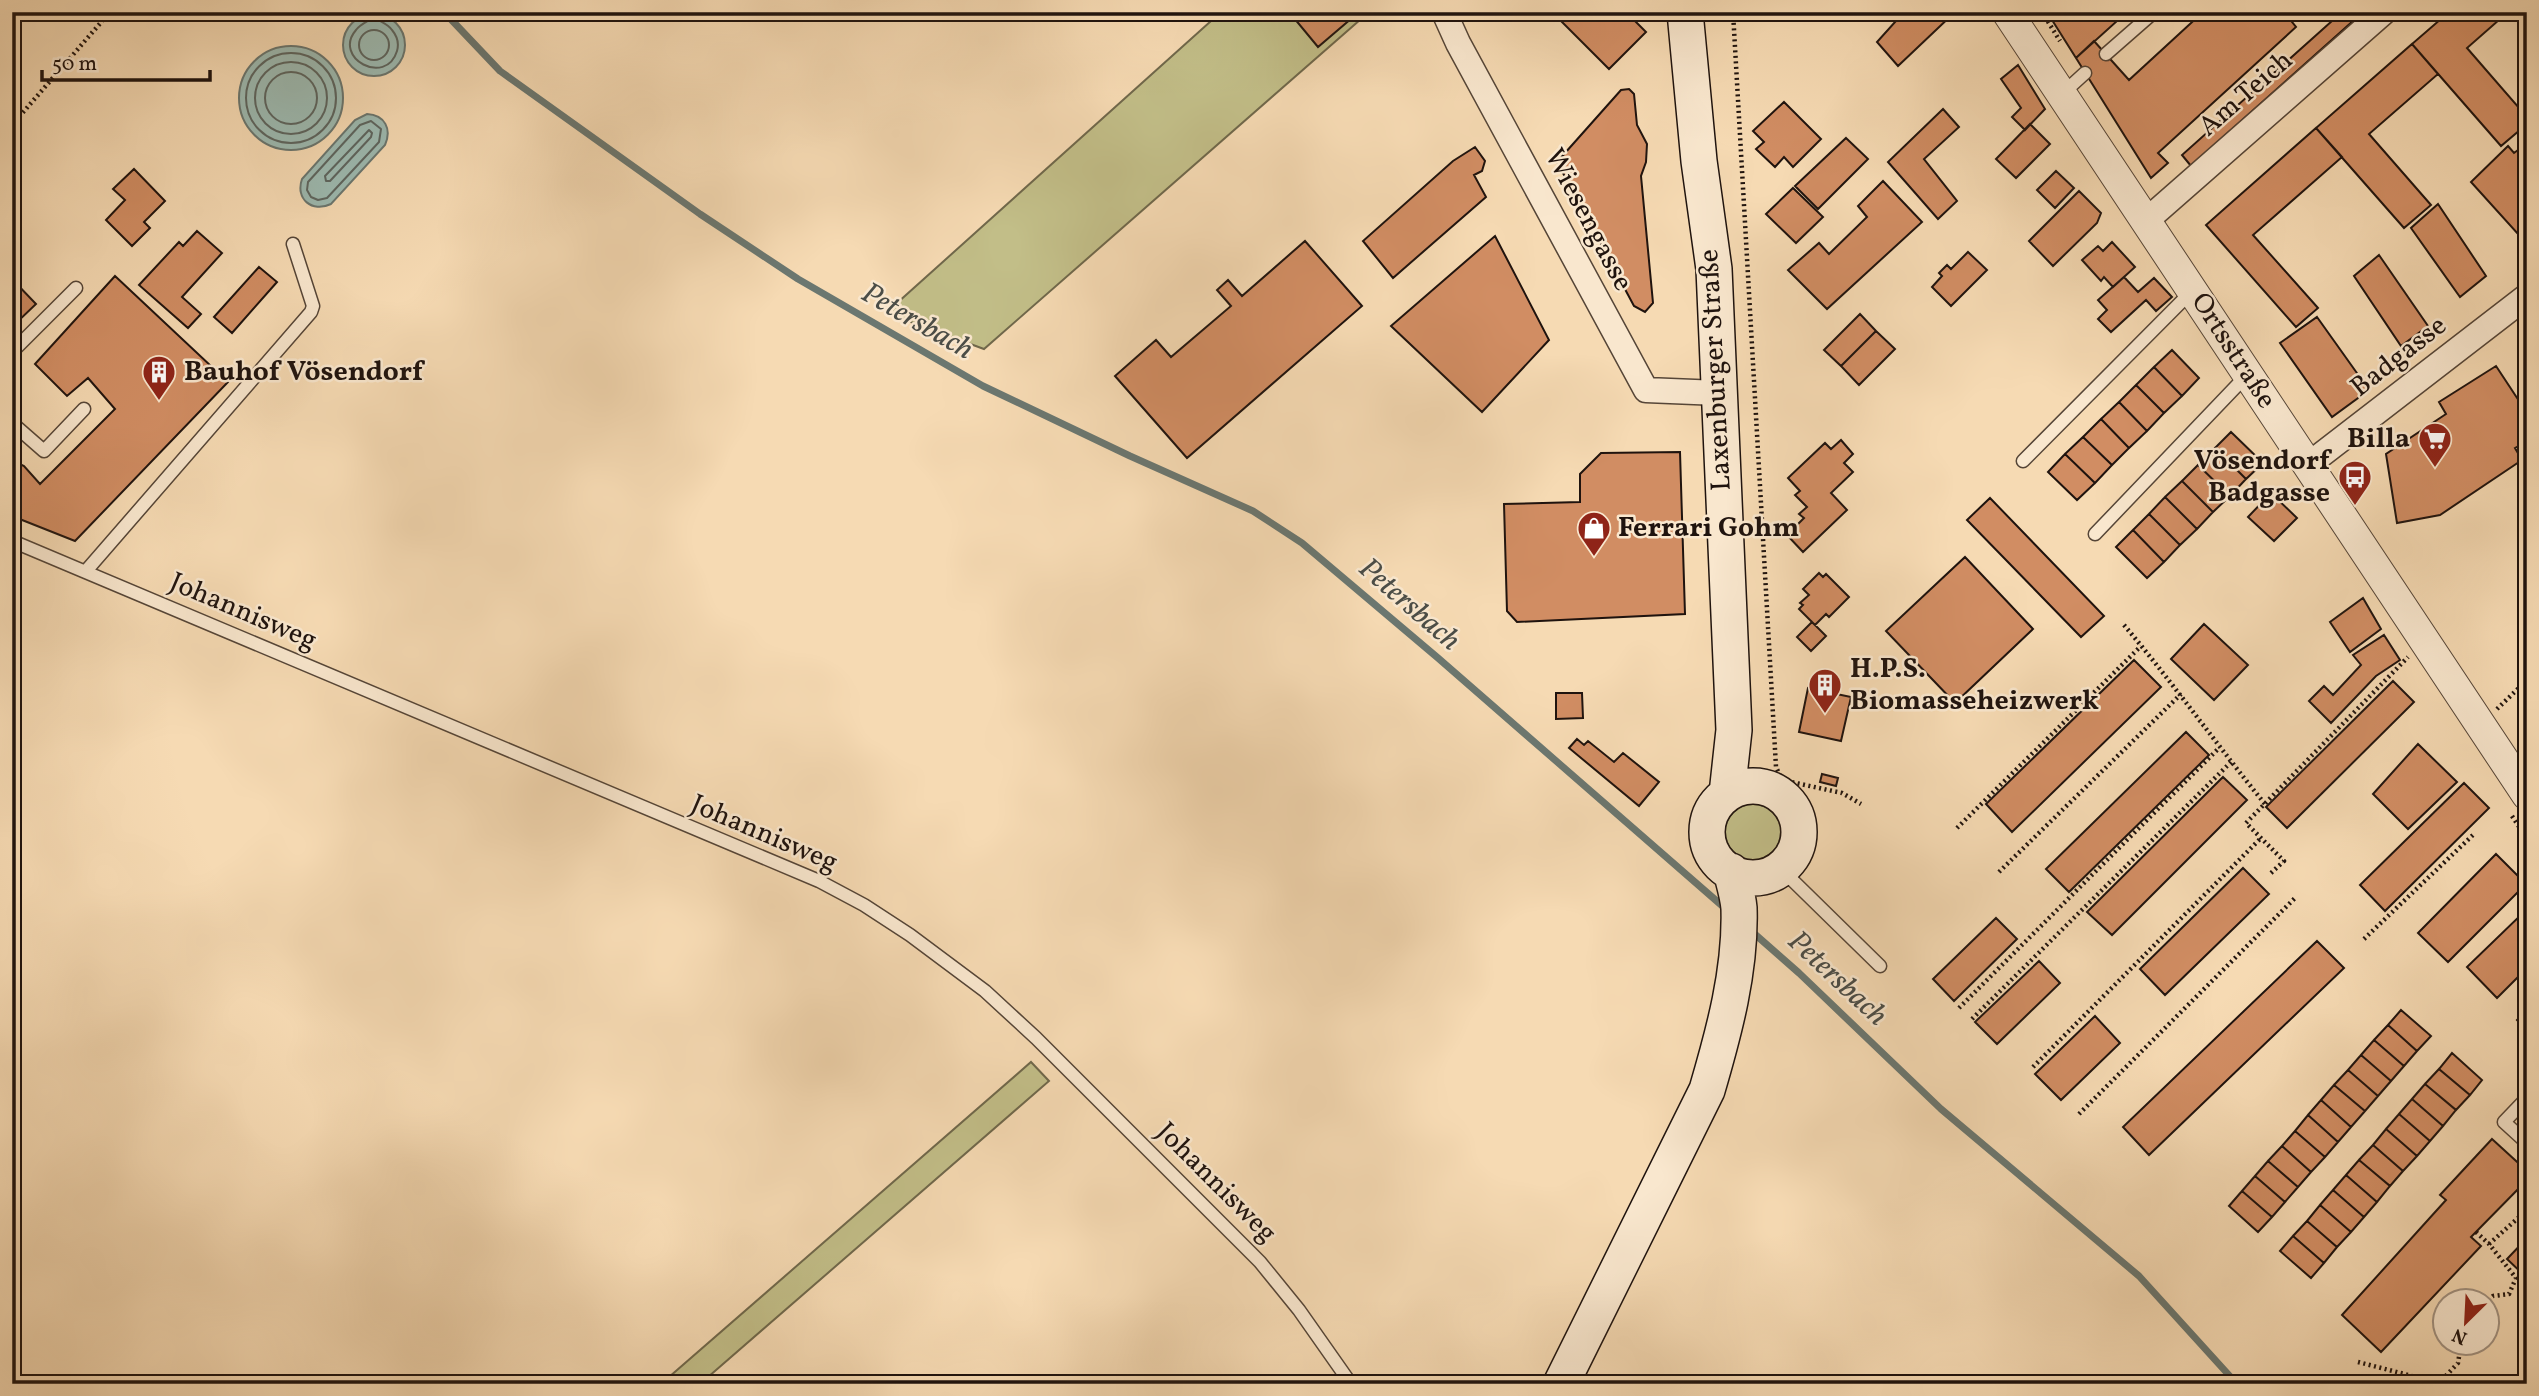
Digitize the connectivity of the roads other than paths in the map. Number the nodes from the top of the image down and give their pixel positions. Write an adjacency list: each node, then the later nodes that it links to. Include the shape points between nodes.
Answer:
1 (1444, 12): 16 (street, Wiesengasse, via 1646,390)
2 (1685, 12): 16 (main road, Laxenburger Straße, via 1714,270)
3 (2007, 12): 8 (street, Ortsstraße)
4 (2154, 12): 6 (lane)
5 (2384, 12): 9 (street, Am Teich)
6 (2106, 54)
7 (2085, 73): 8 (lane)
8 (2062, 94): 9 (street, Ortsstraße)
9 (2147, 220): 12 (street, Ortsstraße)
10 (293, 244): 23 (lane, via 311,312)
11 (76, 288): 14 (lane)
12 (2193, 290): 15 (street, Ortsstraße); 19 (lane)
13 (2527, 296): 20 (street, Badgasse)
14 (12, 352)
15 (2248, 374): 20 (street, Ortsstraße); 21 (lane)
16 (1719, 393): 24 (main road, Laxenburger Straße, via 1734,730)
17 (84, 409): 18 (lane, via 44,452)
18 (12, 423)
19 (2023, 461)
20 (2308, 465): 25 (street, Ortsstraße)
21 (2095, 534)
22 (12, 541): 23 (lane, Johannisweg)
23 (86, 571): 30 (lane, Johannisweg, via 819,881 864,905 985,991 1055,1057 1260,1262)
24 (1742, 790): 26 (main road, Laxenburger Straße, via 1714,808 1708,834 1717,859); 26 (main road, via 1773,790 1786,800 1798,822 1795,852)
25 (2527, 795)
26 (1757, 872): 27 (lane); 31 (main road, Laxenburger Straße, via 1739,906 1735,971 1707,1090)
27 (1880, 966)
28 (2527, 1098): 29 (lane, via 2504,1122)
29 (2527, 1143)
30 (1351, 1384)
31 (1561, 1384)

